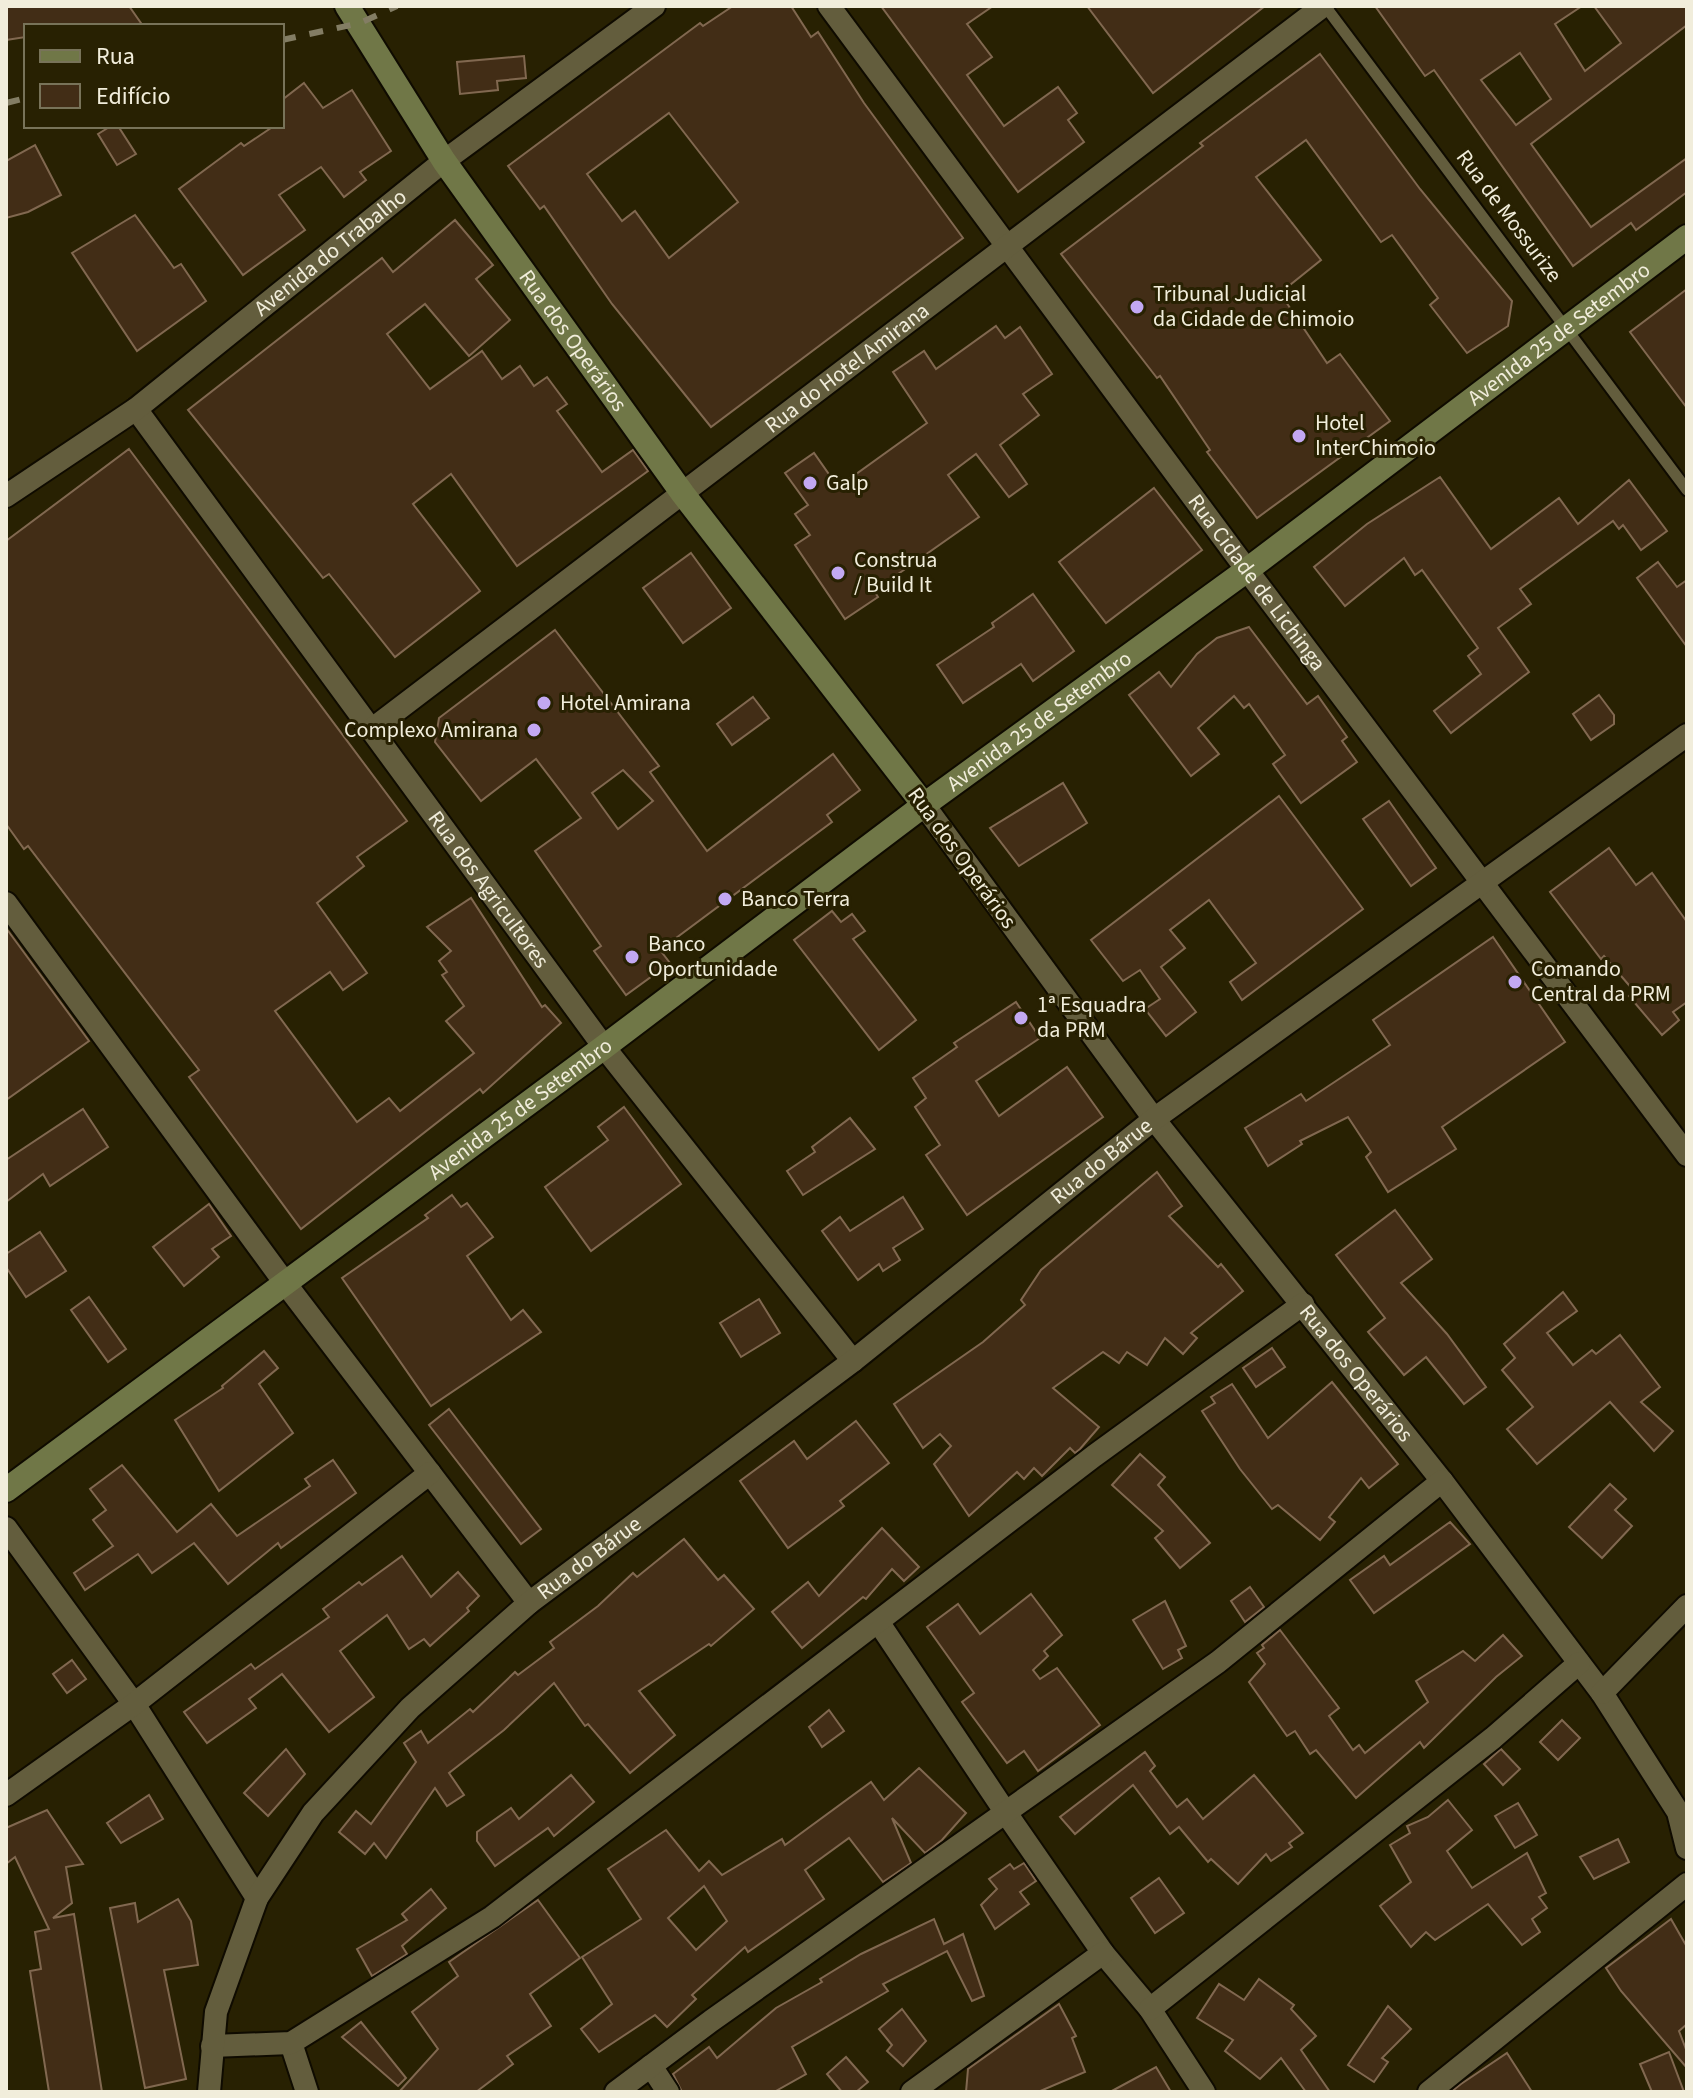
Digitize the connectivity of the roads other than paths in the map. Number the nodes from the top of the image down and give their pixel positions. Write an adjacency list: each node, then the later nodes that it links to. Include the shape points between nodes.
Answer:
1 (347, 6): 5 (street, Rua dos Operários)
2 (654, 6): 5 (street, Avenida do Trabalho)
3 (829, 6): 7 (street, Rua Cidade de Lichinga)
4 (1324, 6): 7 (street, Rua do Hotel Amirana); 8 (lane, Rua de Mossurize)
5 (444, 161): 9 (street, Avenida do Trabalho); 11 (street, Rua dos Operários)
6 (1687, 237): 8 (street, Avenida 25 de Setembro)
7 (1006, 244): 11 (street, Rua do Hotel Amirana); 13 (street, Rua Cidade de Lichinga)
8 (1569, 329): 10 (lane, Rua de Mossurize); 13 (street, Avenida 25 de Setembro)
9 (136, 409): 12 (street, Avenida do Trabalho); 14 (street, Rua dos Agricultores)
10 (1687, 490)
11 (683, 494): 14 (street, Rua do Hotel Amirana); 16 (street, Rua dos Operários)
12 (6, 496)
13 (1247, 570): 16 (street, Avenida 25 de Setembro); 17 (street, Rua Cidade de Lichinga)
14 (371, 730): 19 (street, Rua dos Agricultores)
15 (1687, 735): 17 (street, Rua do Bárue)
16 (924, 805): 19 (street, Avenida 25 de Setembro); 20 (street, Rua dos Operários)
17 (1483, 885): 20 (street, Rua do Bárue); 21 (street, Rua Cidade de Lichinga)
18 (6, 903): 22 (street)
19 (604, 1047): 22 (street, Avenida 25 de Setembro); 24 (street, Rua dos Agricultores)
20 (1154, 1119): 23 (street, Rua dos Operários); 24 (street, Rua do Bárue)
21 (1687, 1155)
22 (285, 1283): 25 (street); 27 (street, Avenida 25 de Setembro)
23 (1303, 1304): 26 (street, Rua dos Operários); 31 (street, via 1094,1456)
24 (853, 1361): 29 (street, Rua do Bárue)
25 (430, 1473): 29 (street); 34 (street)
26 (1442, 1481): 32 (street, Rua dos Operários); 37 (street, via 1218,1662)
27 (6, 1489)
28 (6, 1528): 34 (street)
29 (529, 1603): 40 (street, Rua do Bárue, via 410,1708 313,1813)
30 (1687, 1606): 33 (street)
31 (879, 1623): 37 (street); 43 (street, via 492,1917)
32 (1579, 1663): 33 (street, Rua dos Operários); 42 (street, via 1493,1738)
33 (1602, 1693): 36 (street, Rua dos Operários)
34 (134, 1704): 35 (street); 40 (street)
35 (6, 1795)
36 (1682, 1808): 38 (street, Rua dos Operários)
37 (1006, 1813): 41 (street); 45 (street)
38 (1687, 1848)
39 (1687, 1884): 52 (street)
40 (257, 1898): 44 (street, Rua do Bárue, via 216,2012)
41 (1103, 1953): 42 (street); 50 (street)
42 (1150, 2009): 51 (street)
43 (291, 2043): 44 (street); 47 (street)
44 (212, 2046): 46 (street, Rua do Bárue)
45 (651, 2066): 48 (street); 49 (street)
46 (209, 2092)
47 (307, 2092)
48 (616, 2092)
49 (668, 2092)
50 (912, 2092)
51 (1204, 2092)
52 (1429, 2092)

